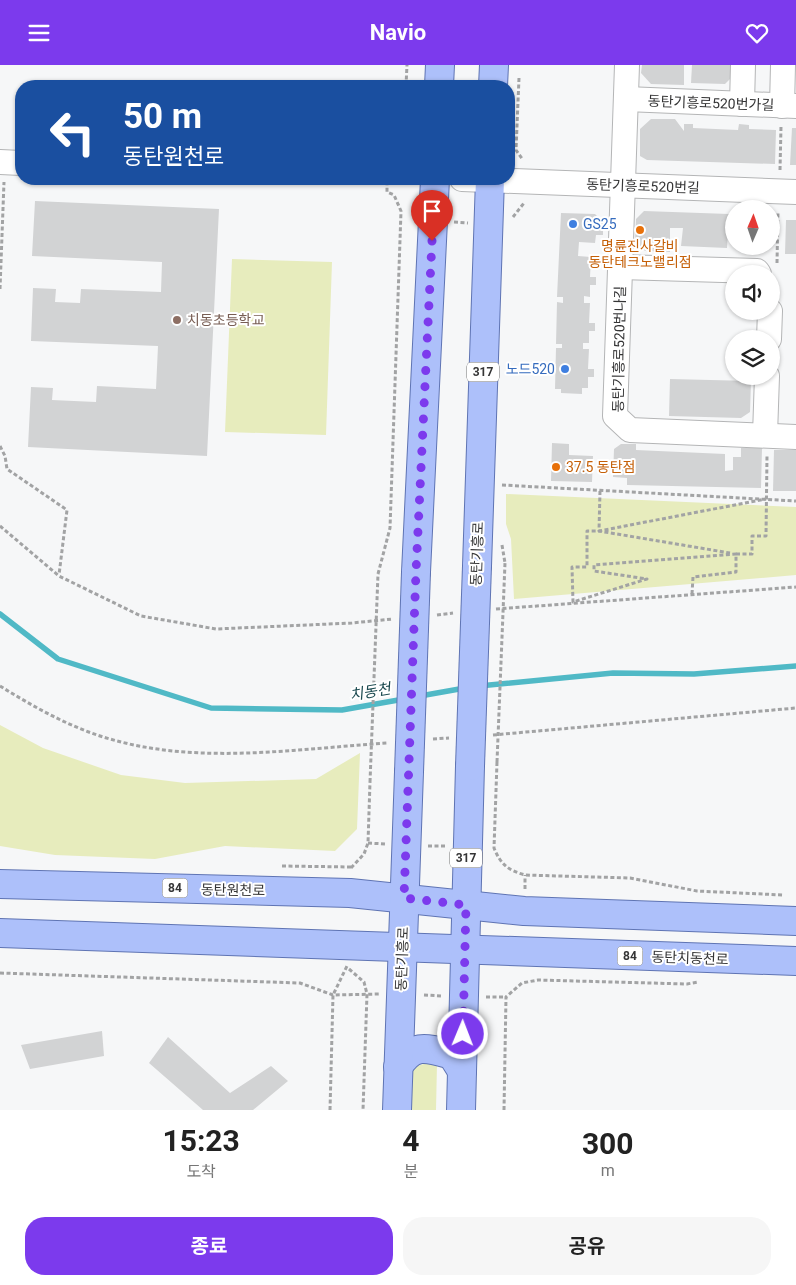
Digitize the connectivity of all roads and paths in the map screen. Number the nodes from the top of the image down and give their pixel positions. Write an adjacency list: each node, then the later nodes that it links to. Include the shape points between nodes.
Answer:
1 (407, 65): 7 (path)
2 (440, 65): 8 (main road)
3 (627, 65): 10 (street)
4 (743, 65): 11 (street)
5 (783, 65): 12 (street)
6 (506, 70): 9 (main road)
7 (406, 80)
8 (439, 80)
9 (498, 80)
10 (626, 99): 11 (street, 동탄기흥로520번가길); 22 (street)
11 (742, 104): 12 (street, 동탄기흥로520번가길)
12 (789, 106)
13 (515, 142): 14 (path, via 516,150)
14 (524, 161)
15 (0, 162): 16 (street)
16 (15, 163)
17 (0, 177): 26 (path, via 4,182)
18 (515, 181): 22 (street, 동탄기흥로520번길)
19 (387, 185): 47 (path, bridge, via 387,192 394,195 401,211 390,528 378,574 368,843 364,854)
20 (434, 185): 50 (main road, 동탄기흥로, bridge)
21 (490, 185): 51 (main road, 동탄기흥로 / 317, bridge)
22 (623, 186): 23 (street, 동탄기흥로520번길); 24 (street, 동탄기흥로520번나길)
23 (796, 192)
24 (620, 267): 25 (street); 28 (street, 동탄기흥로520번나길, via 615,416 630,430)
25 (725, 270)
26 (0, 289)
27 (767, 385): 28 (street)
28 (764, 435): 29 (street, 동탄기흥로520번나길); 33 (path, via 768,446)
29 (796, 437)
30 (0, 446): 39 (path, via 7,469 67,510)
31 (499, 485): 32 (path)
32 (600, 491): 33 (path); 36 (path)
33 (766, 499): 34 (path); 36 (path); 37 (path, via 766,536 752,536 752,554)
34 (796, 501)
35 (0, 526): 39 (path)
36 (600, 531): 37 (path); 42 (path, via 587,531 587,567 572,567)
37 (736, 554): 41 (path, via 736,572 693,577); 42 (path, via 594,565 594,571 647,579)
38 (505, 563): 49 (path, bridge, via 494,848 499,861 509,870 525,875 630,878 697,891)
39 (59, 576): 46 (path, via 141,616 216,629)
40 (796, 587): 41 (path)
41 (692, 594): 42 (path)
42 (573, 602): 43 (path)
43 (486, 610)
44 (457, 613): 45 (path)
45 (428, 615)
46 (400, 618)
47 (351, 867)
48 (0, 884): 50 (main road, 동탄원천로 / 84, via 350,893)
49 (786, 896)
50 (404, 898): 51 (main road, 동탄원천로 / 84); 54 (main road, 동탄기흥로)
51 (466, 905): 52 (main road, 84, via 524,911); 55 (main road, 동탄기흥로 / 317)
52 (796, 921)
53 (0, 933): 54 (main road, 84)
54 (402, 947): 55 (main road, 84); 61 (main road, 동탄기흥로)
55 (465, 950): 56 (main road, 동탄치동천로 / 84); 62 (main road, 동탄기흥로 / 317)
56 (796, 961)
57 (0, 973): 60 (path, via 300,983)
58 (522, 983): 63 (path)
59 (367, 994): 60 (path); 60 (path, via 364,982 347,967); 61 (path); 67 (path)
60 (333, 995): 66 (path)
61 (401, 995): 62 (path); 64 (main road, 동탄기흥로)
62 (464, 997): 63 (path); 65 (main road, 동탄기흥로 / 317)
63 (506, 997): 70 (path)
64 (398, 1067): 65 (main road, via 407,1053 418,1049 452,1055); 68 (main road, 동탄기흥로)
65 (462, 1071): 69 (main road, 동탄기흥로 / 317)
66 (330, 1110)
67 (363, 1110)
68 (397, 1110)
69 (461, 1110)
70 (504, 1110)

